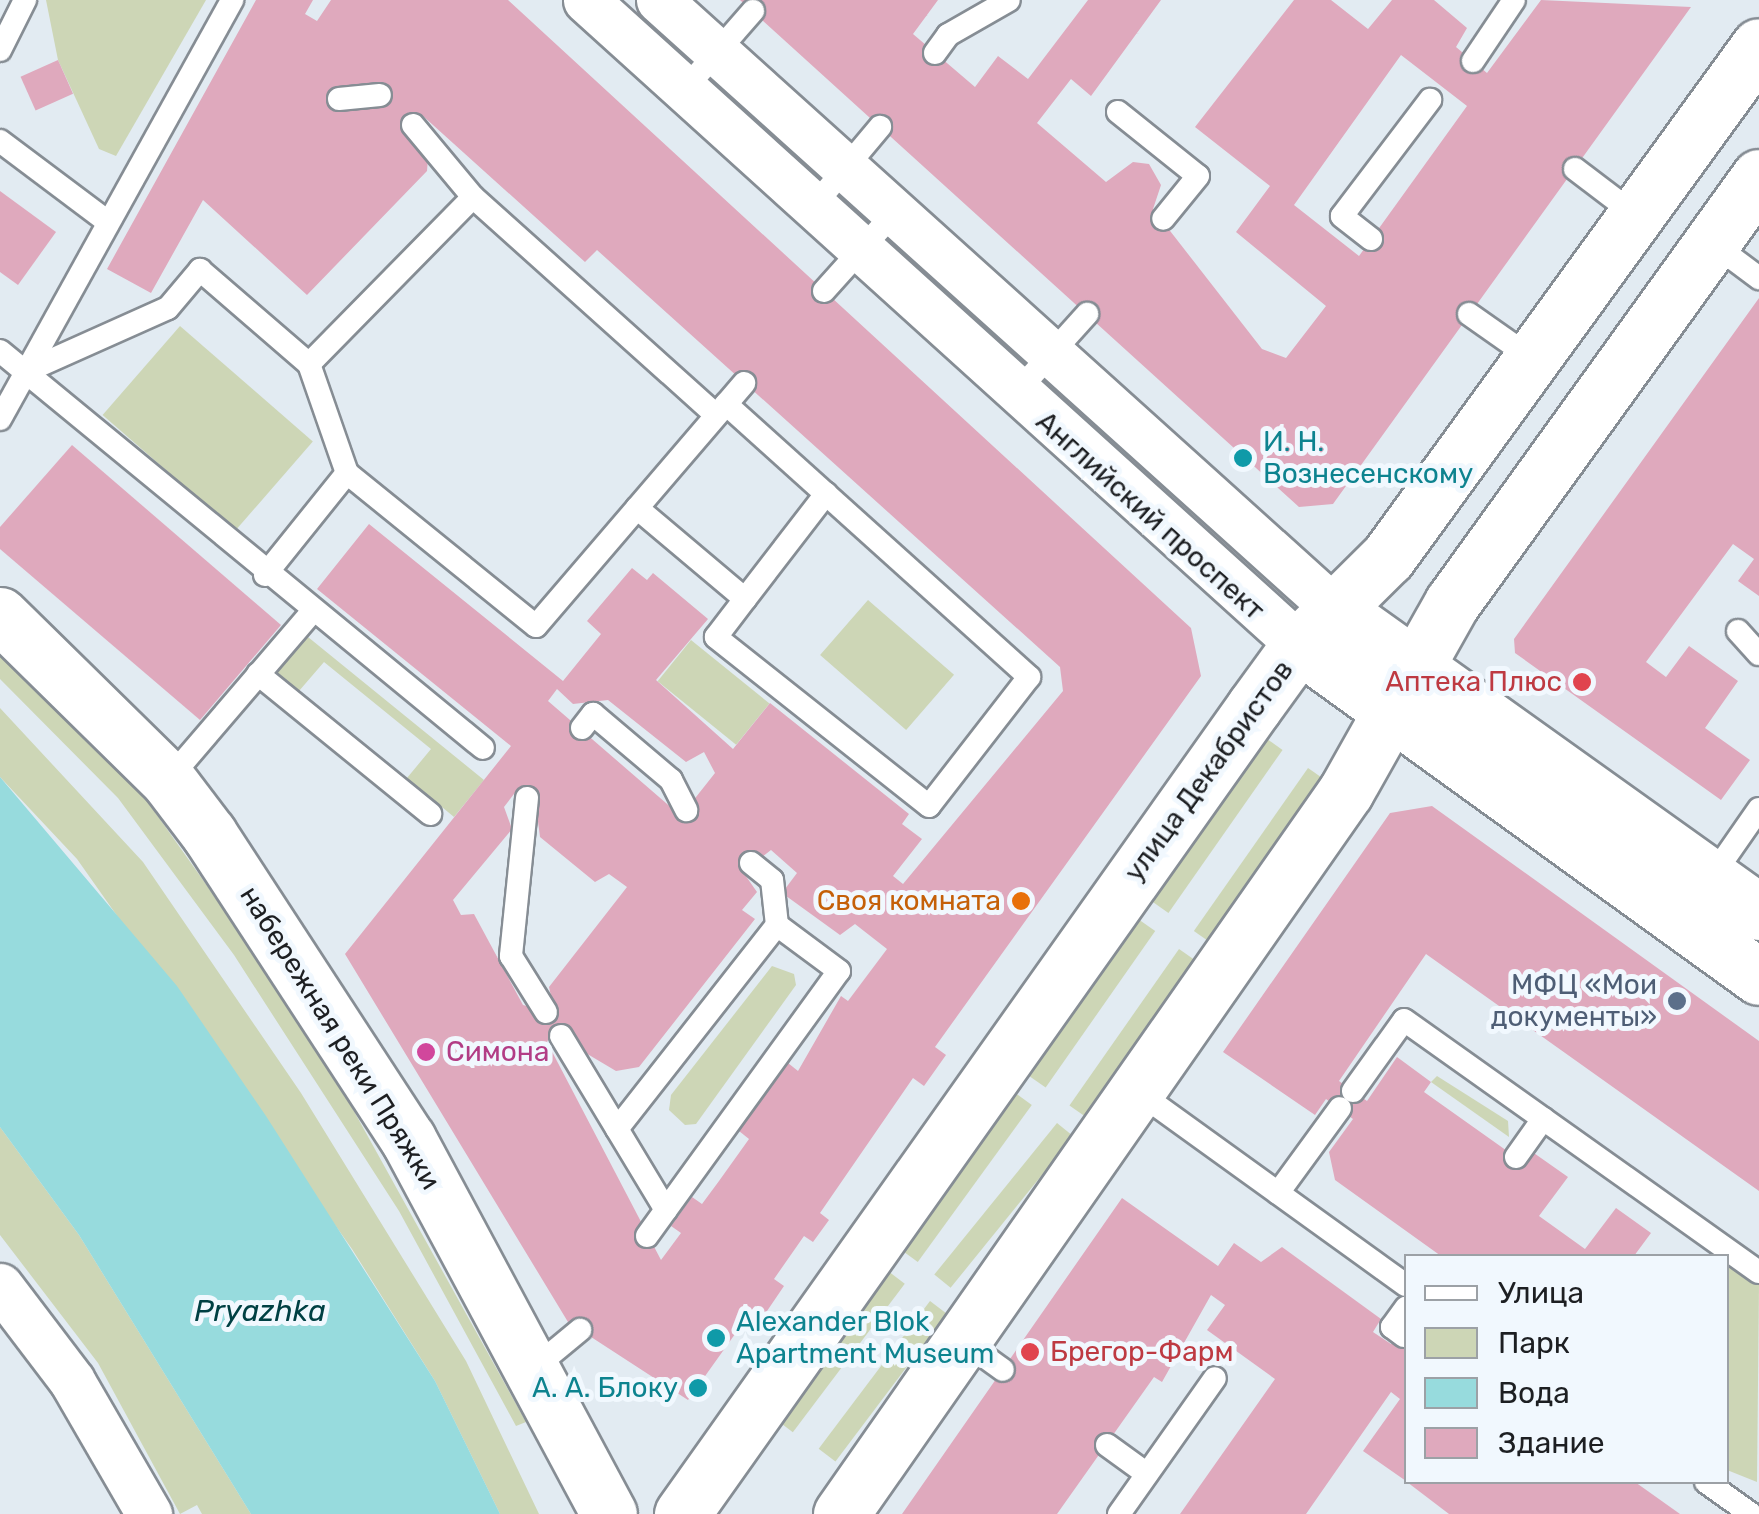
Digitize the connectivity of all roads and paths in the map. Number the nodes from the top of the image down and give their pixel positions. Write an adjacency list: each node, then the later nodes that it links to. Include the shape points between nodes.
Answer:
1 (26, 0): 9 (lane)
2 (232, 0): 29 (lane)
3 (586, 0): 13 (street, Английский проспект)
4 (659, 0): 10 (street, Английский проспект)
5 (1010, 0): 11 (lane, via 948,35)
6 (1514, 0): 12 (lane)
7 (753, 11): 10 (lane)
8 (1759, 46): 27 (main road, улица Декабристов)
9 (0, 50)
10 (716, 52): 13 (lane); 22 (street, Английский проспект)
11 (935, 53)
12 (1473, 61)
13 (684, 90): 25 (street, Английский проспект)
14 (380, 95): 15 (lane)
15 (339, 99)
16 (1430, 100): 30 (lane, via 1342,216)
17 (1118, 112): 28 (lane, via 1198,176)
18 (414, 125): 24 (lane)
19 (880, 127): 22 (lane)
20 (0, 142): 29 (lane)
21 (1575, 169): 27 (lane)
22 (844, 170): 25 (lane); 26 (street, Английский проспект)
23 (1759, 178): 31 (main road)
24 (473, 197): 40 (lane); 44 (lane)
25 (812, 208): 32 (street, Английский проспект)
26 (893, 214): 32 (lane); 38 (street, Английский проспект)
27 (1637, 216): 39 (main road, улица Декабристов)
28 (1163, 219)
29 (108, 222): 41 (lane)
30 (1371, 239)
31 (1712, 243): 33 (lane); 57 (main road, via 1452,603)
32 (860, 252): 34 (lane); 43 (street, Английский проспект)
33 (1759, 278)
34 (824, 290)
35 (1087, 314): 38 (lane)
36 (1470, 314): 39 (lane)
37 (0, 351): 41 (lane)
38 (1048, 357): 43 (lane); 53 (street, Английский проспект)
39 (1533, 359): 53 (main road, улица Декабристов, via 1388,557)
40 (309, 364): 41 (lane, via 200,270 168,308); 46 (lane)
41 (26, 370): 45 (lane); 49 (lane)
42 (744, 383): 44 (lane)
43 (1015, 394): 53 (street, Английский проспект)
44 (721, 410): 47 (lane); 48 (lane)
45 (0, 419)
46 (347, 473): 48 (lane, via 536,626); 49 (lane)
47 (826, 494): 50 (lane); 50 (lane, via 1028,677 929,806 716,636)
48 (637, 508): 50 (lane)
49 (265, 575): 51 (lane)
50 (744, 599)
51 (312, 612): 56 (lane); 59 (lane)
52 (0, 615): 60 (main road, набережная реки Пряжки)
53 (1317, 627): 57 (main road, Английский проспект); 94 (main road, улица Декабристов)
54 (1738, 631): 55 (lane)
55 (1759, 654)
56 (258, 674): 60 (lane); 64 (lane)
57 (1406, 691): 66 (main road, Английский проспект); 69 (main road, Английский проспект); 72 (main road)
58 (582, 728): 63 (lane, via 593,714 671,780)
59 (483, 748)
60 (168, 780): 87 (main road, набережная реки Пряжки, via 332,1016)
61 (527, 798): 70 (lane, via 511,956)
62 (1759, 809): 66 (lane)
63 (686, 810)
64 (430, 814)
65 (750, 863): 68 (lane, via 772,880)
66 (1711, 878): 67 (main road, Английский проспект)
67 (1759, 912)
68 (777, 926): 74 (lane); 77 (lane, via 839,971)
69 (1759, 976)
70 (546, 1012)
71 (561, 1036): 74 (lane)
72 (1138, 1092): 76 (lane); 95 (main road, via 982,1355)
73 (1544, 1119): 75 (lane); 76 (lane, via 1404,1020); 79 (lane)
74 (617, 1129): 77 (lane)
75 (1516, 1157)
76 (1278, 1193): 82 (lane)
77 (666, 1210): 78 (lane)
78 (646, 1236)
79 (1703, 1247)
80 (1729, 1259): 81 (lane)
81 (1759, 1272)
82 (1404, 1284)
83 (0, 1286): 92 (street, via 72,1380)
84 (1404, 1311): 86 (lane, via 1392,1327)
85 (580, 1330): 87 (lane)
86 (1404, 1336)
87 (534, 1368): 93 (main road, набережная реки Пряжки)
88 (1215, 1378): 90 (lane)
89 (1106, 1445): 90 (lane)
90 (1147, 1474): 96 (lane)
91 (1709, 1484): 97 (lane)
92 (149, 1514)
93 (608, 1514)
94 (682, 1514)
95 (841, 1514)
96 (1119, 1514)
97 (1752, 1514)

